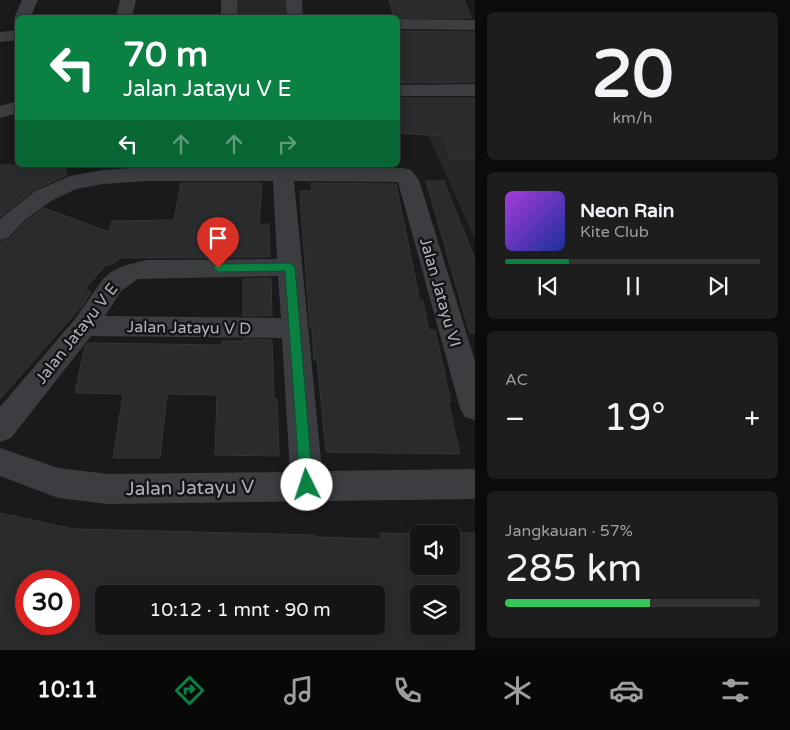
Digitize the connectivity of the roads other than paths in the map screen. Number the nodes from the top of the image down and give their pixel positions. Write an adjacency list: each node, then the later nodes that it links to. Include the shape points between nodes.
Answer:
1 (30, 0): 5 (street)
2 (128, 0): 6 (street)
3 (229, 0): 7 (street)
4 (294, 0): 8 (street)
5 (23, 15)
6 (125, 15)
7 (229, 15)
8 (295, 15)
9 (400, 24): 10 (street)
10 (475, 25)
11 (475, 90): 12 (street)
12 (400, 91)
13 (15, 108): 14 (street)
14 (0, 112)
15 (283, 170): 16 (street, via 147,174 70,183 43,196); 17 (street); 20 (street, Jalan Jatayu VI, via 406,177)
16 (0, 232)
17 (290, 267): 18 (street, Jalan Jatayu V E, via 146,269 132,272 112,285); 19 (street)
18 (84, 326): 19 (street, Jalan Jatayu V D); 21 (street, Jalan Jatayu V E)
19 (295, 328): 24 (street)
20 (475, 408)
21 (0, 429)
22 (0, 462): 24 (street, Jalan Jatayu V, via 58,482 108,489)
23 (475, 484): 24 (street, Jalan Jatayu V)
24 (307, 485)

